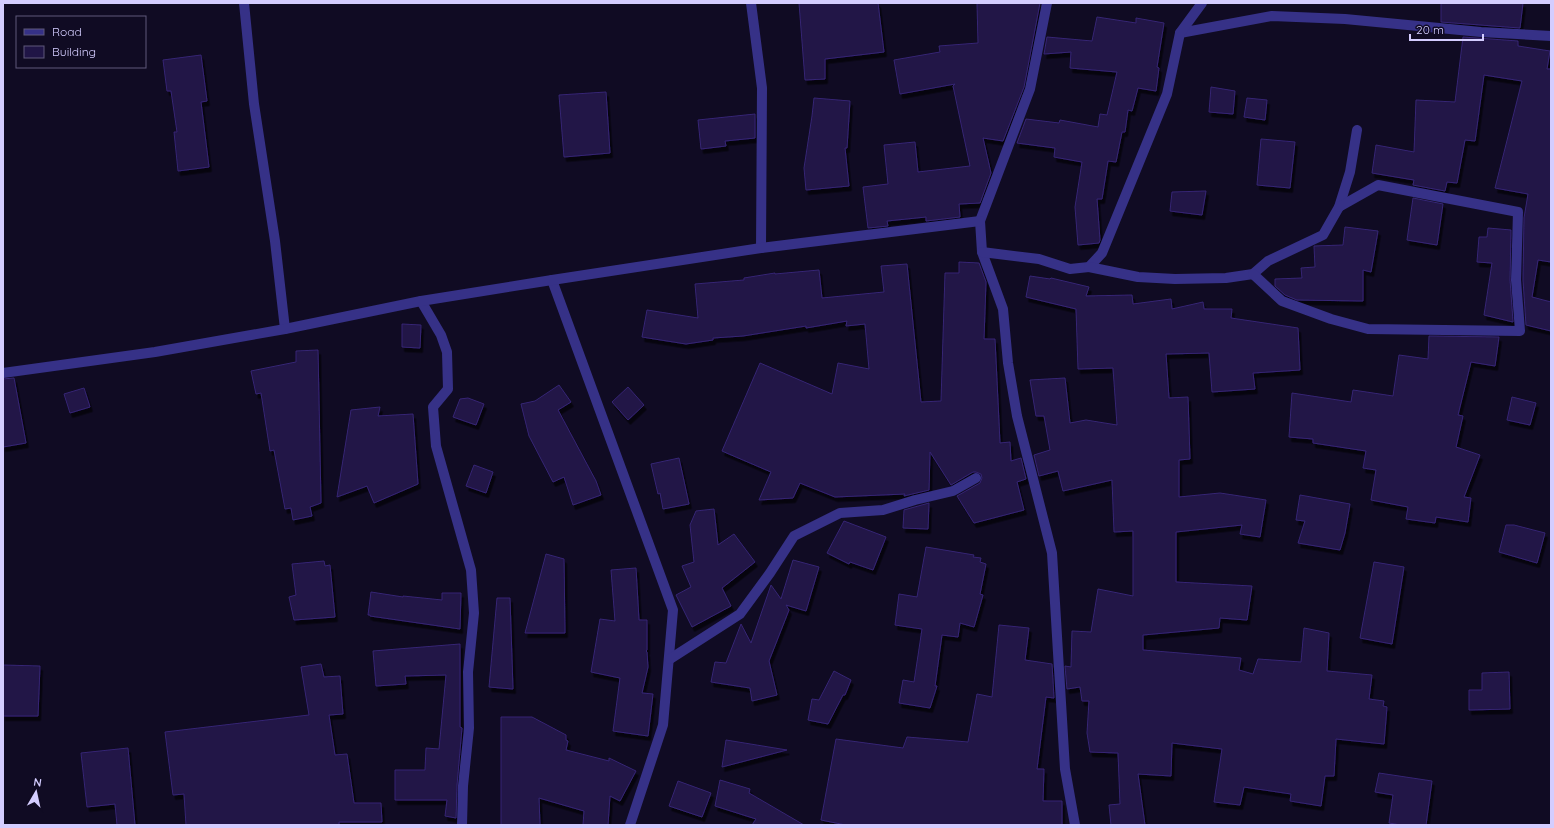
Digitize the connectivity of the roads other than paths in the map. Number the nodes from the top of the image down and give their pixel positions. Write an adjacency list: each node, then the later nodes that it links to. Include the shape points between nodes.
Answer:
1 (244, 3): 16 (street, via 254,104 275,241)
2 (751, 3): 10 (street, via 762,88)
3 (1047, 3): 9 (street, via 1030,89)
4 (1202, 3): 5 (street)
5 (1180, 33): 6 (street, via 1272,16 1345,19); 12 (street, via 1167,94 1102,253)
6 (1551, 36)
7 (1357, 130): 8 (street, via 1350,172)
8 (1339, 207): 13 (street, via 1322,235 1268,261); 13 (street, via 1378,184 1518,212 1516,280 1520,331 1368,329 1331,320 1282,301)
9 (980, 221): 10 (street); 11 (street)
10 (761, 248): 14 (street)
11 (982, 252): 12 (street, via 1039,259 1070,269); 22 (street, via 1003,309 1008,363 1017,416 1052,553 1065,769)
12 (1089, 267): 13 (street, via 1138,277 1175,279 1226,278)
13 (1253, 274)
14 (552, 280): 15 (street); 19 (street, via 673,610)
15 (421, 301): 16 (street); 20 (street, via 441,335 446,352 448,389 433,407 436,446 471,570 474,613 468,672 469,728)
16 (285, 329): 17 (street, via 155,352)
17 (3, 373)
18 (976, 478): 19 (street, via 953,491 884,510 840,513 794,536 740,614)
19 (670, 659): 21 (street, via 663,725)
20 (462, 825)
21 (630, 825)
22 (1075, 825)

